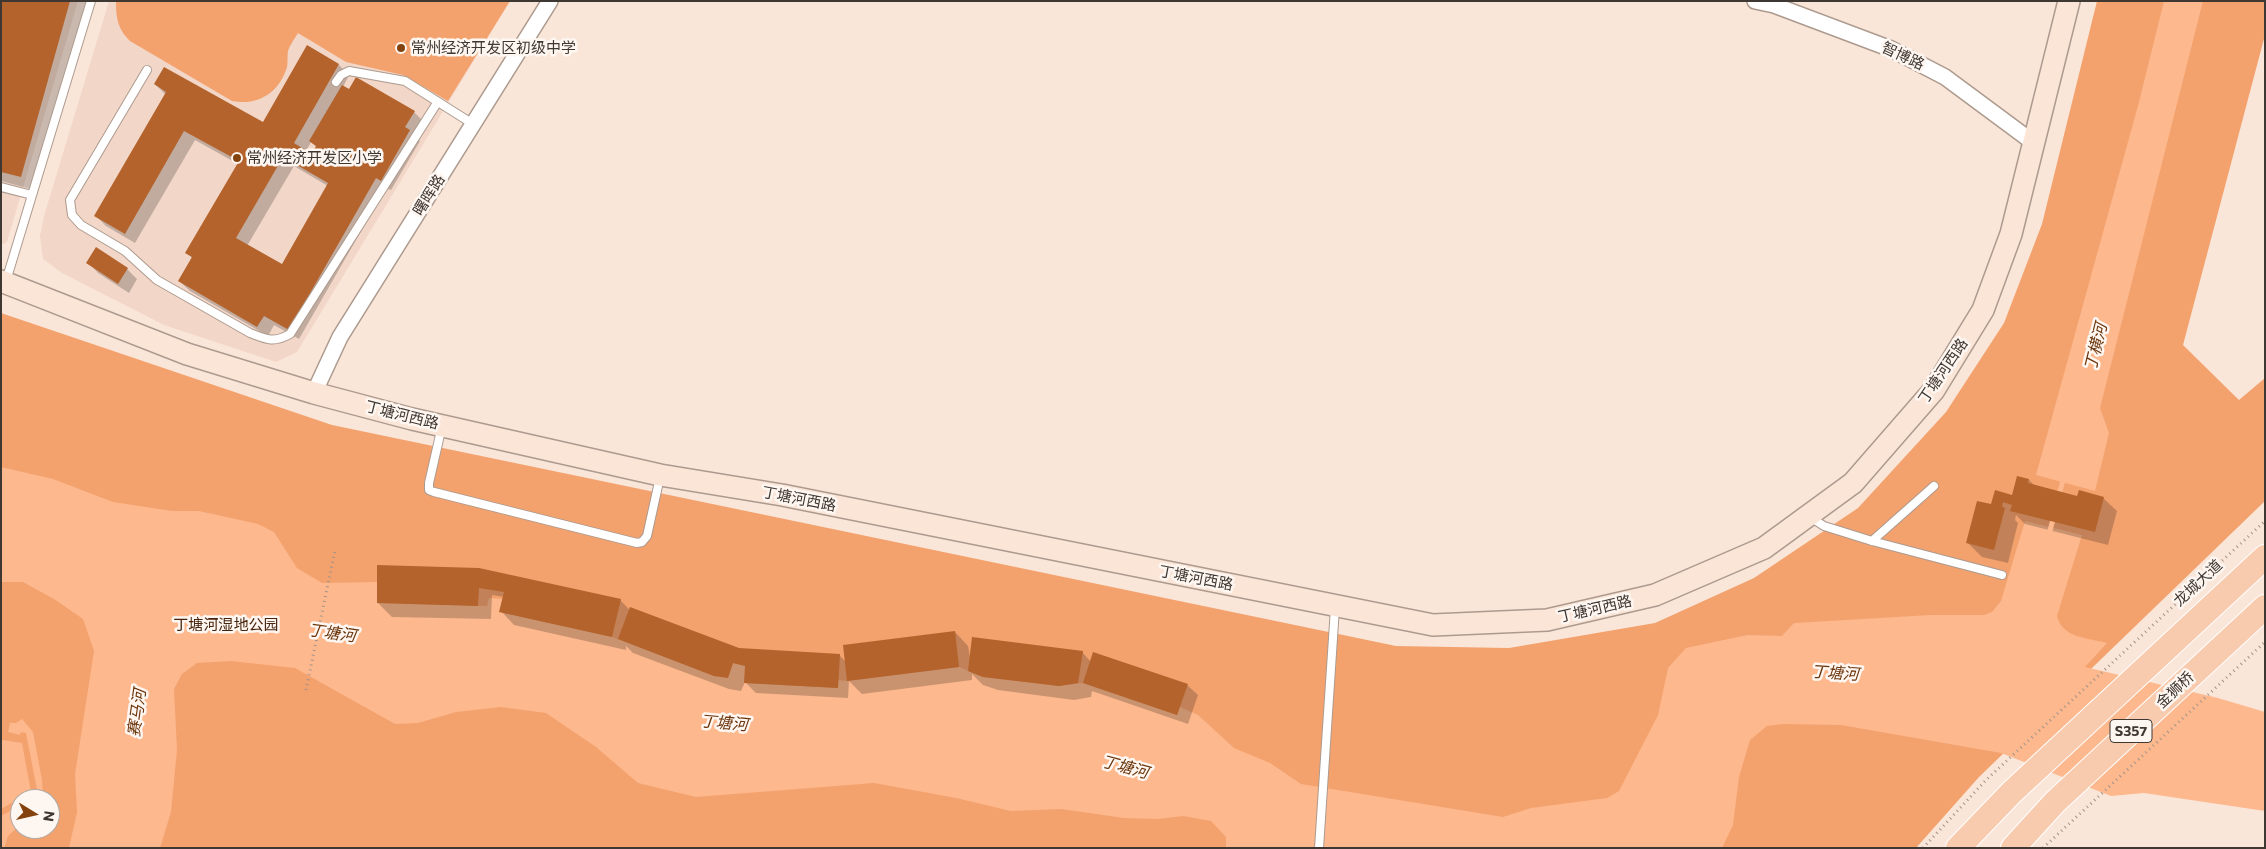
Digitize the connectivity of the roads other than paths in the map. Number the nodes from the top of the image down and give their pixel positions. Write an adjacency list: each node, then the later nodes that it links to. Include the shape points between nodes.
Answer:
1 (90, 1): 11 (lane)
2 (550, 1): 8 (street, 曙晖路)
3 (1755, 1): 9 (street, 智博路, via 1774,5 1890,49 1945,77)
4 (2070, 1): 9 (street, 丁塘河西路)
5 (148, 70): 7 (lane, via 70,200 72,215 81,225 126,251 157,280 264,339 279,340 290,334)
6 (336, 82): 7 (lane, via 349,71 405,81)
7 (437, 103): 8 (lane)
8 (473, 124): 13 (street, 曙晖路, via 340,337)
9 (2034, 143): 17 (street, 丁塘河西路, via 2011,234 1983,310 1934,390 1853,482)
10 (1, 187): 11 (lane)
11 (32, 195): 12 (lane)
12 (3, 282): 13 (street, 丁塘河西路, via 187,354)
13 (314, 393): 14 (street, 丁塘河西路)
14 (442, 425): 15 (street, 丁塘河西路); 15 (lane, via 430,490 637,543 648,536)
15 (660, 475): 21 (street, 丁塘河西路, via 782,495)
16 (1934, 486): 18 (lane)
17 (1808, 516): 18 (lane, via 1824,526); 21 (street, 丁塘河西路, via 1764,548 1655,595 1547,620 1433,625)
18 (1872, 541): 20 (lane)
19 (2265, 557): 24 (main road, 龙城大道 / S357, via 2012,792)
20 (2002, 576)
21 (1336, 606): 23 (lane)
22 (2265, 607): 25 (main road, 金狮桥 / S357, via 2055,802)
23 (1319, 848)
24 (1958, 848)
25 (2013, 848)

